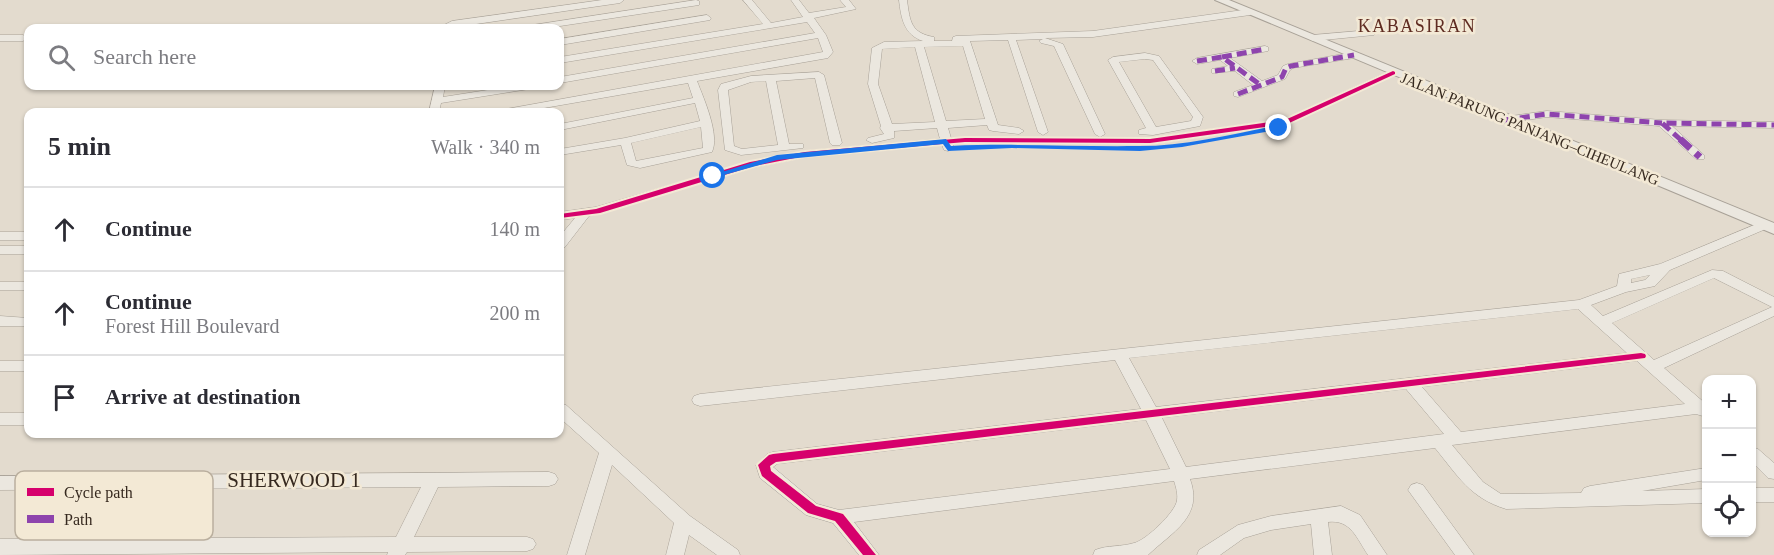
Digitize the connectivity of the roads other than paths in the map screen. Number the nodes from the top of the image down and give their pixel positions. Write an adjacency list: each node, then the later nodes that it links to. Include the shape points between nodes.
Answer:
1 (620, 0): 11 (street)
2 (747, 0): 13 (street)
3 (795, 0): 10 (street)
4 (844, 0): 10 (street, via 852,9)
5 (903, 0): 8 (street, via 910,29 925,39 1093,34)
6 (1220, 0): 8 (street, JALAN PARUNG PANJANG–CIHEULANG)
7 (695, 2): 9 (street); 12 (street)
8 (1250, 12): 19 (street, JALAN PARUNG PANJANG–CIHEULANG)
9 (707, 18): 15 (street); 20 (street)
10 (809, 18): 13 (street); 16 (street)
11 (452, 24)
12 (559, 24)
13 (769, 26): 15 (street)
14 (1371, 33): 19 (street)
15 (720, 34): 26 (street)
16 (821, 35): 33 (street); 34 (street, via 828,52 820,58)
17 (0, 38): 18 (street)
18 (23, 38)
19 (1313, 38): 25 (street, JALAN PARUNG PANJANG–CIHEULANG)
20 (564, 41)
21 (1012, 41): 22 (street); 53 (street); 55 (street, via 1058,44)
22 (967, 43): 23 (street); 46 (street)
23 (919, 44): 49 (street); 52 (street, via 877,48 873,84)
24 (1265, 49): 27 (street)
25 (1354, 55): 31 (street, JALAN PARUNG PANJANG–CIHEULANG); 35 (street, via 1291,66 1282,77)
26 (564, 56)
27 (1222, 57): 28 (street); 29 (street)
28 (1197, 61)
29 (1235, 68): 30 (street); 35 (street)
30 (1215, 71)
31 (1393, 73): 44 (street, JALAN PARUNG PANJANG–CIHEULANG); 58 (street, via 1279,128 1162,148)
32 (770, 77): 57 (street, via 819,75); 59 (street); 59 (street, via 725,86 729,148 741,152)
33 (564, 80): 39 (street)
34 (692, 80): 39 (street); 40 (street)
35 (1262, 86): 38 (street)
36 (439, 90): 41 (street)
37 (504, 90): 41 (street)
38 (1238, 94)
39 (581, 99): 43 (street); 45 (street)
40 (696, 100): 45 (street); 47 (street)
41 (436, 101): 42 (street)
42 (435, 108)
43 (529, 108)
44 (1505, 120): 48 (street, via 1547,114); 64 (street, JALAN PARUNG PANJANG–CIHEULANG)
45 (588, 122): 51 (street)
46 (991, 122): 49 (street); 53 (street, via 996,130)
47 (706, 123): 56 (street); 56 (street, via 710,148 705,152 634,165)
48 (1662, 123): 50 (street); 61 (street)
49 (940, 125): 52 (street); 58 (street)
50 (1774, 125)
51 (564, 126)
52 (885, 128): 57 (street, via 888,138)
53 (1043, 132): 55 (street)
54 (1153, 132): 54 (street, via 1119,73 1113,60 1156,58 1198,117 1196,124); 55 (street)
55 (1100, 134)
56 (625, 141): 60 (street)
57 (836, 143): 59 (street)
58 (947, 145): 62 (street, via 762,170 641,208)
59 (784, 147)
60 (564, 151)
61 (1700, 157)
62 (582, 218): 63 (street); 67 (street)
63 (564, 219)
64 (1769, 227): 73 (street, via 1665,267 1650,283)
65 (24, 230): 66 (street)
66 (2, 235)
67 (564, 239)
68 (0, 250): 69 (street)
69 (24, 250)
70 (0, 286): 71 (street)
71 (24, 286)
72 (1774, 303): 77 (street, via 1712,274)
73 (1581, 304): 77 (street); 78 (street)
74 (1774, 310): 79 (street)
75 (0, 321): 76 (street)
76 (24, 322)
77 (1602, 322): 79 (street)
78 (1119, 354): 83 (street); 87 (street)
79 (1647, 362): 82 (street); 84 (street)
80 (0, 366): 81 (street)
81 (24, 366)
82 (1410, 383): 87 (street); 90 (street)
83 (700, 400)
84 (1702, 410)
85 (1702, 411): 90 (street)
86 (564, 413): 92 (street)
87 (1150, 413): 93 (street); 105 (street, via 773,459 764,465 766,473 812,510)
88 (0, 419): 89 (street)
89 (24, 419)
90 (1457, 438): 91 (street)
91 (1439, 441): 93 (street); 104 (street, via 1493,500)
92 (607, 453): 107 (street); 112 (street)
93 (1181, 473): 105 (street); 111 (street, via 1187,497 1179,517)
94 (1702, 475): 104 (street)
95 (549, 479): 96 (street, SHERWOOD 1)
96 (432, 480): 97 (street, SHERWOOD 1); 110 (street)
97 (213, 482)
98 (0, 483): 99 (street, SHERWOOD 1)
99 (15, 483)
100 (1417, 490): 120 (street)
101 (1756, 495): 102 (street)
102 (1774, 495)
103 (1702, 496): 104 (street)
104 (1534, 501)
105 (839, 517): 115 (street)
106 (1319, 517): 117 (street, via 1238,532); 118 (street); 119 (street, via 1348,515)
107 (684, 521): 113 (street); 114 (street)
108 (527, 544): 110 (street)
109 (0, 547): 110 (street)
110 (398, 550)
111 (1140, 552): 116 (street)
112 (576, 555)
113 (675, 555)
114 (731, 555)
115 (870, 555)
116 (1102, 555)
117 (1206, 555)
118 (1323, 555)
119 (1378, 555)
120 (1465, 555)

